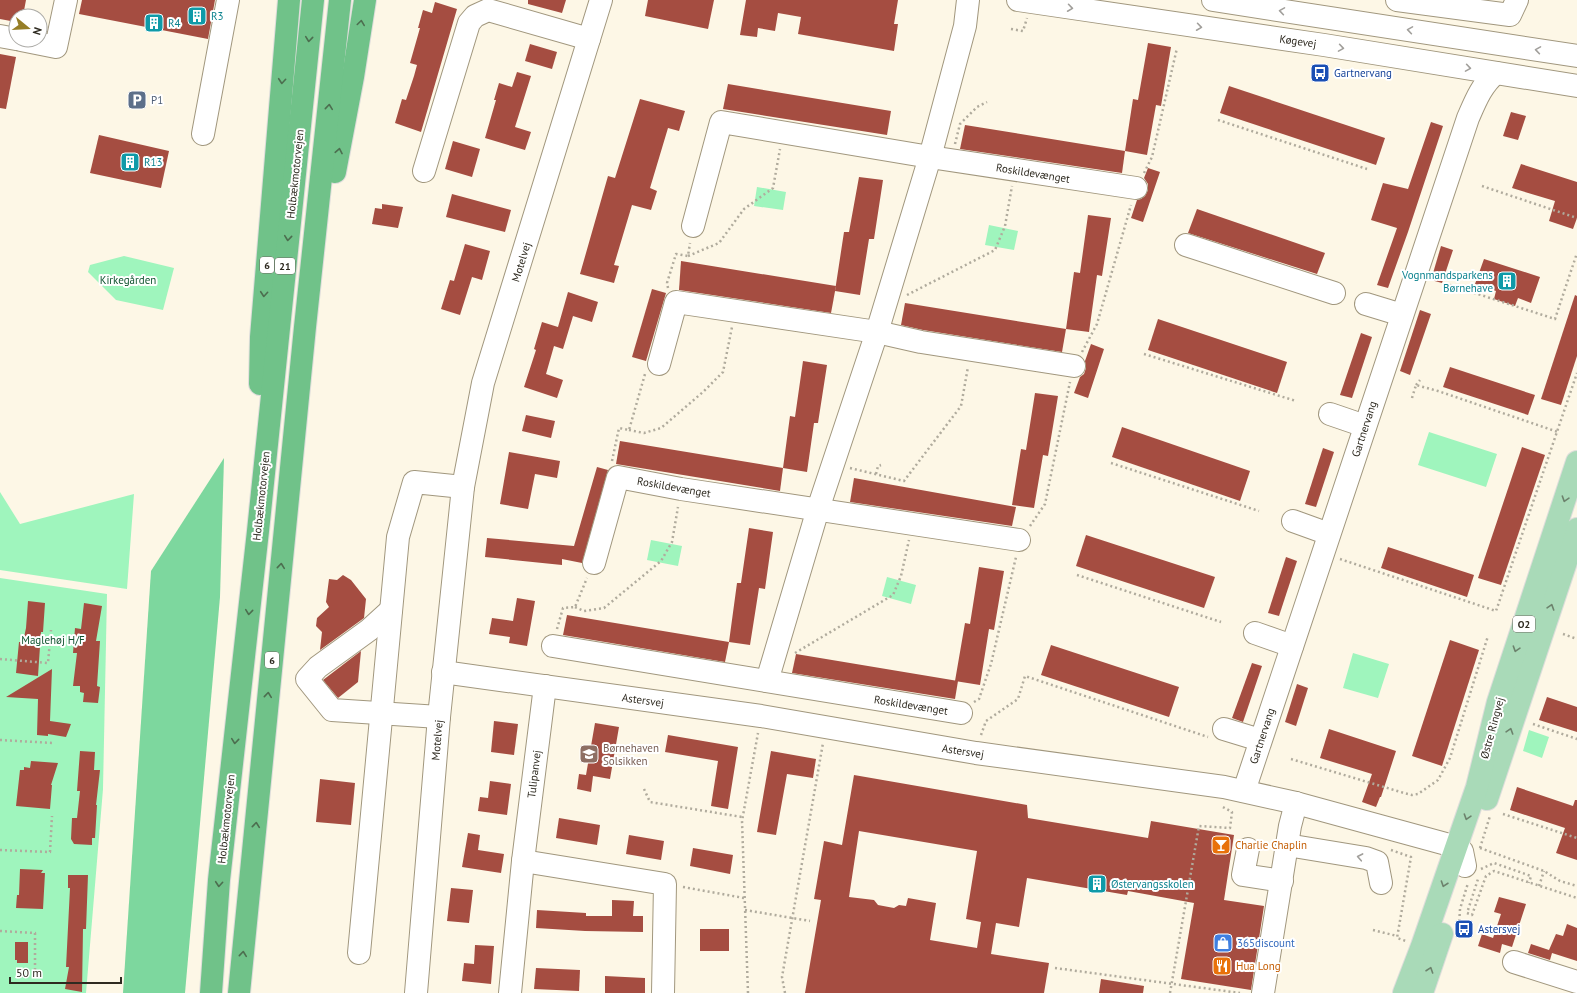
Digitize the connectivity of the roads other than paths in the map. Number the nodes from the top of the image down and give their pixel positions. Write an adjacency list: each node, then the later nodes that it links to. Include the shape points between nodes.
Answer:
1 (66, 0): 14 (street, via 56,47)
2 (228, 0): 18 (street)
3 (289, 0): 38 (highway, 6, one-way to 38, via 261,337)
4 (313, 0): 38 (highway, Holbækmotorvejen / 21, one-way to 38)
5 (340, 0): 27 (highway, 21, one-way to 5)
6 (365, 0): 27 (highway, 6, one-way to 6, via 353,77)
7 (601, 0): 13 (street, Motelvej)
8 (968, 0): 19 (street, via 965,26)
9 (1018, 0): 16 (street, Køgevej, one-way to 16)
10 (1213, 0): 15 (street, one-way to 10)
11 (1397, 0): 12 (street, via 1510,15)
12 (1517, 0)
13 (589, 39): 20 (street, via 488,10 475,16 469,23); 34 (street, Motelvej, via 483,383)
14 (48, 45)
15 (1577, 56)
16 (1496, 73): 17 (street, Køgevej); 26 (street, Gartnervang, via 1484,85 1468,118)
17 (1577, 86)
18 (203, 134)
19 (930, 157): 21 (street, Roskildevænget); 22 (street, Roskildevænget, via 721,122); 28 (street)
20 (424, 171)
21 (1136, 188)
22 (693, 226)
23 (1186, 245): 24 (street)
24 (1334, 293)
25 (1366, 304): 26 (street)
26 (1402, 315): 32 (street, Gartnervang)
27 (305, 327): 66 (highway, 6, one-way to 27)
28 (877, 332): 29 (street, via 676,302); 30 (street, via 921,342); 35 (street)
29 (658, 364)
30 (1074, 366)
31 (1330, 414): 32 (street)
32 (1365, 426): 40 (street, Gartnervang)
33 (1577, 462): 59 (main road, Østre Ringvej / O2, one-way to 59, via 1498,702 1477,787)
34 (463, 487): 42 (street, via 414,482 398,537); 46 (street, Motelvej)
35 (818, 510): 39 (street, Roskildevænget); 41 (street, Roskildevænget, via 618,477); 47 (street)
36 (1293, 522): 40 (street)
37 (1577, 529): 59 (main road, Østre Ringvej / O2, one-way to 37)
38 (258, 531): 65 (highway, Holbækmotorvejen / 6, one-way to 65, via 219,880)
39 (1019, 540)
40 (1326, 543): 45 (street, Gartnervang)
41 (594, 563)
42 (391, 610): 49 (street); 49 (street, via 369,630 318,667 307,679 332,710)
43 (1255, 633): 45 (street)
44 (553, 646): 47 (street, Roskildevænget)
45 (1292, 646): 53 (street, Gartnervang)
46 (443, 672): 48 (street, Astersvej); 51 (street, Motelvej)
47 (770, 674): 50 (street, Roskildevænget)
48 (545, 686): 54 (street, Astersvej, via 761,716 976,753); 58 (street, Tulipanvej)
49 (381, 713): 51 (street); 62 (street)
50 (961, 713)
51 (439, 717): 67 (street, Motelvej)
52 (1224, 729): 53 (street)
53 (1260, 740): 54 (street, Gartnervang)
54 (1234, 789): 55 (street, Astersvej)
55 (1296, 802): 56 (street); 59 (street, Astersvej)
56 (1287, 845): 60 (street); 61 (street, one-way to 56, via 1377,862)
57 (1248, 849): 60 (street, via 1243,875)
58 (523, 861): 68 (street, Tulipanvej); 69 (street, via 665,884)
59 (1471, 863): 71 (main road, Østre Ringvej / O2, one-way to 71, via 1422,946); 72 (main road, Østre Ringvej / O2, one-way to 59)
60 (1282, 880): 70 (street)
61 (1381, 884)
62 (359, 952)
63 (1514, 962): 64 (street)
64 (1577, 982)
65 (211, 993)
66 (239, 993)
67 (416, 993)
68 (510, 993)
69 (663, 993)
70 (1263, 993)
71 (1404, 993)
72 (1422, 993)

